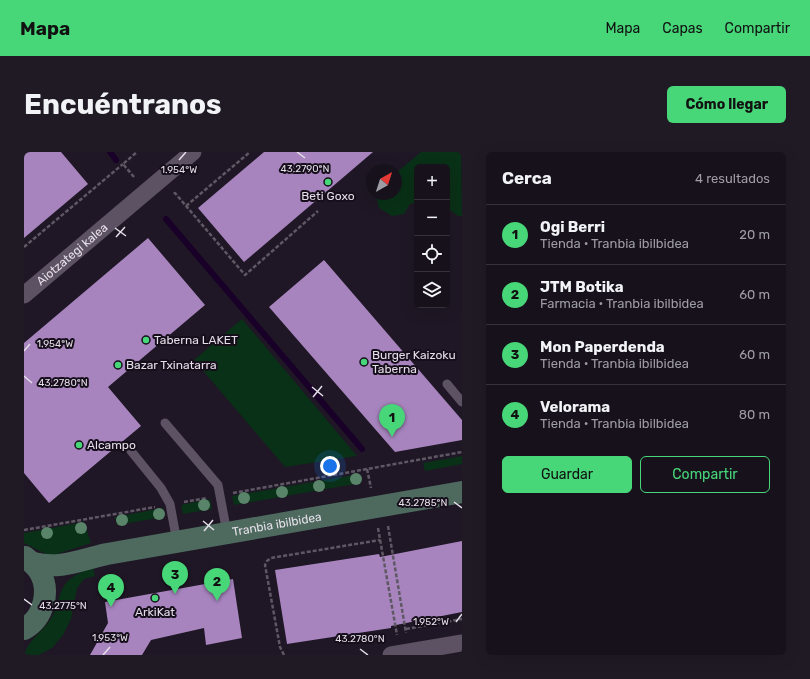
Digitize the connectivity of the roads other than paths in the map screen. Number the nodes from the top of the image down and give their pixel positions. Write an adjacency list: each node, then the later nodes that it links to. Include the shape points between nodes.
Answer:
1 (193, 152): 2 (street, Aiotzategi kalea)
2 (24, 295)
3 (447, 384): 4 (lane)
4 (462, 402)
5 (165, 423): 8 (lane, via 218,485)
6 (131, 451): 9 (lane, via 161,488 170,504)
7 (462, 492): 8 (main road, Tranbia ibilbidea)
8 (227, 533): 9 (main road, Tranbia ibilbidea)
9 (177, 542): 11 (main road, Tranbia ibilbidea)
10 (28, 559): 11 (main road, Tranbia ibilbidea, via 49,566); 12 (main road, Tranbia ibilbidea, via 39,571)
11 (68, 564): 12 (main road, Tranbia ibilbidea)
12 (45, 591): 13 (main road, Tranbia ibilbidea, via 43,606 37,619)
13 (25, 630)
14 (462, 644): 15 (street)
15 (400, 654)

